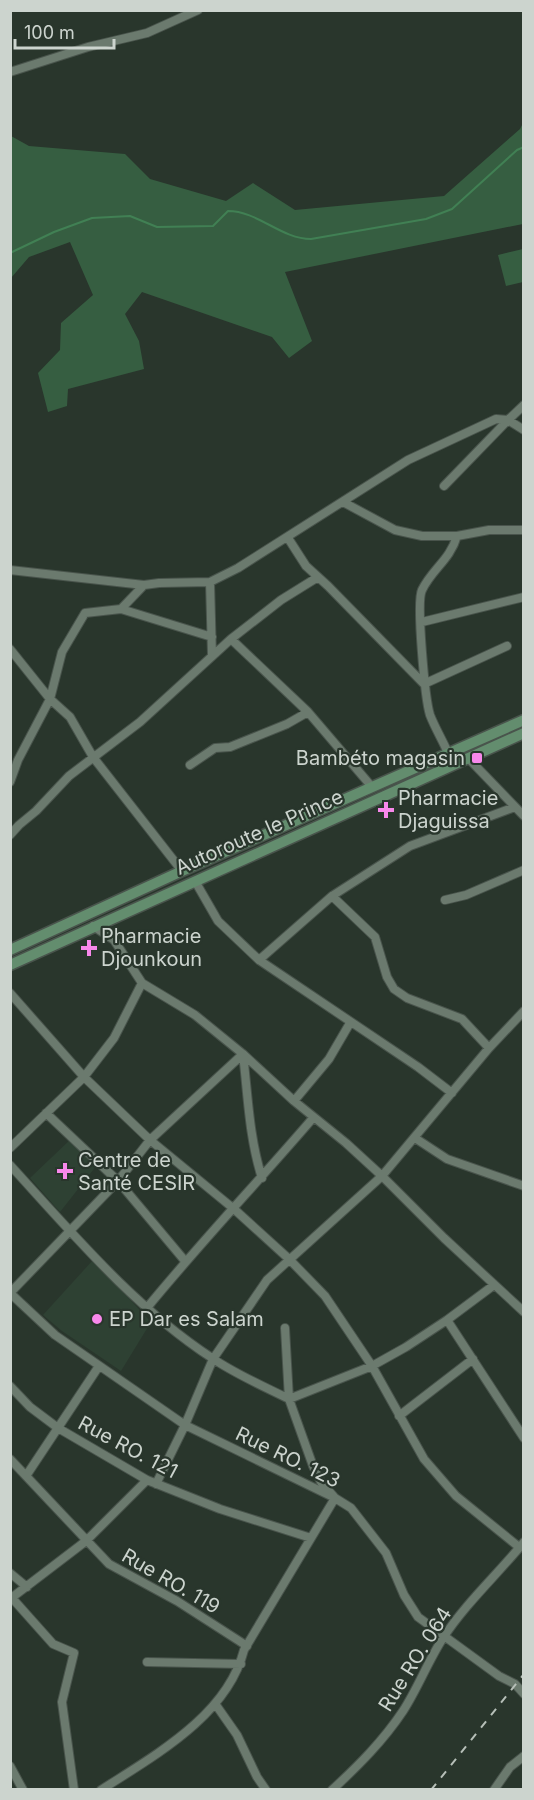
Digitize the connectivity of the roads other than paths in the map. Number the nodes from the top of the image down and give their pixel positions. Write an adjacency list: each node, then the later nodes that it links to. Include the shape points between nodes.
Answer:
1 (198, 10): 2 (street, via 147,33)
2 (10, 72)
3 (524, 405): 4 (street)
4 (508, 420): 5 (street); 6 (street); 7 (street, via 496,419 408,460)
5 (524, 430)
6 (444, 486)
7 (343, 502): 9 (street, via 395,530 422,536); 10 (street)
8 (524, 530): 9 (street, via 489,530)
9 (457, 536): 17 (street, via 453,549 420,593)
10 (288, 538): 12 (street); 13 (street)
11 (10, 570): 14 (street)
12 (318, 577): 19 (street); 23 (street)
13 (210, 582): 14 (street); 18 (street)
14 (144, 585): 16 (street)
15 (524, 597): 17 (street)
16 (121, 609): 18 (street); 24 (street, via 85,613 62,652)
17 (422, 622): 23 (street)
18 (212, 637): 22 (street)
19 (231, 639): 22 (street); 25 (street)
20 (507, 646): 23 (street)
21 (10, 649): 24 (street)
22 (212, 656): 29 (street, via 140,722)
23 (424, 684): 28 (street, via 430,716)
24 (50, 699): 29 (street, via 70,717); 32 (street)
25 (308, 712): 31 (street, via 230,747 215,748); 33 (street)
26 (524, 720): 28 (main road, Autoroute le Prince)
27 (524, 733): 30 (main road, Autoroute le Prince)
28 (448, 753): 33 (main road, Autoroute le Prince)
29 (93, 757): 36 (street); 38 (street)
30 (468, 758): 34 (street); 39 (main road, Autoroute le Prince)
31 (190, 765)
32 (10, 782)
33 (372, 787): 38 (main road, Autoroute le Prince)
34 (515, 807): 35 (street); 40 (street, via 410,846)
35 (524, 816)
36 (10, 835)
37 (524, 870): 41 (street)
38 (182, 871): 43 (main road, Autoroute le Prince)
39 (195, 880): 42 (main road, Autoroute le Prince); 44 (street, via 218,921)
40 (332, 896): 44 (street); 50 (street, via 375,938 394,989 462,1019)
41 (445, 900)
42 (93, 926): 45 (main road, Autoroute le Prince); 46 (street, via 114,940)
43 (10, 950)
44 (259, 960): 49 (street)
45 (10, 965)
46 (142, 983): 51 (street, via 195,1015); 52 (street, via 114,1038)
47 (10, 993): 52 (street)
48 (524, 1011): 50 (street)
49 (350, 1023): 53 (street); 54 (street, via 329,1059)
50 (489, 1048): 53 (street)
51 (243, 1054): 54 (street); 58 (street); 62 (street, via 245,1093)
52 (84, 1077): 55 (street); 58 (street)
53 (452, 1093): 57 (street)
54 (294, 1101): 56 (street)
55 (46, 1113): 59 (street); 63 (street)
56 (313, 1118): 61 (street); 62 (street)
57 (415, 1138): 61 (street); 64 (street, via 447,1159)
58 (150, 1140): 63 (street); 65 (street)
59 (10, 1148)
60 (10, 1165): 66 (street)
61 (382, 1176): 67 (street); 69 (street)
62 (262, 1178): 65 (street)
63 (118, 1181): 66 (street); 68 (street)
64 (524, 1186)
65 (234, 1209): 67 (street); 68 (street)
66 (71, 1232): 70 (street); 71 (street)
67 (289, 1258): 75 (street, via 267,1280); 78 (street, via 325,1296)
68 (185, 1261): 71 (street)
69 (494, 1285): 72 (street); 73 (street)
70 (10, 1293): 77 (street, Rue RO. 123, via 56,1335)
71 (146, 1309): 75 (street)
72 (524, 1312)
73 (447, 1320): 76 (street); 78 (street)
74 (285, 1328): 80 (street)
75 (213, 1359): 80 (street); 82 (street)
76 (473, 1359): 81 (street); 84 (street)
77 (99, 1366): 82 (street, Rue RO. 123); 83 (street)
78 (372, 1366): 80 (street); 81 (street)
79 (10, 1386): 83 (street, Rue RO. 121)
80 (289, 1399): 89 (street, via 313,1466)
81 (399, 1416): 92 (street, via 424,1459 456,1496)
82 (185, 1425): 88 (street); 89 (street, Rue RO. 123)
83 (58, 1428): 86 (street); 87 (street, Rue RO. 121)
84 (524, 1438)
85 (10, 1459): 86 (street, Rue RO. 119)
86 (26, 1476): 91 (street, Rue RO. 119)
87 (147, 1480): 88 (street, Rue RO. 121); 91 (street)
88 (156, 1484): 90 (street, Rue RO. 121)
89 (335, 1498): 90 (street); 96 (street, Rue RO. 123, via 351,1508 386,1553 418,1617)
90 (311, 1538): 97 (street)
91 (86, 1541): 94 (street); 97 (street, Rue RO. 119, via 108,1564 177,1601)
92 (521, 1545): 96 (street, Rue RO. 064)
93 (10, 1574): 94 (street)
94 (27, 1587): 95 (street)
95 (11, 1599): 105 (street, via 53,1644 74,1653 62,1702)
96 (444, 1637): 100 (street, Rue RO. 123); 108 (street, Rue RO. 064, via 383,1740)
97 (247, 1646): 99 (street)
98 (147, 1662): 99 (street)
99 (241, 1664): 101 (street)
100 (524, 1694)
101 (216, 1705): 106 (street, via 163,1750); 107 (street)
102 (524, 1756): 109 (street, via 510,1767)
103 (10, 1766): 104 (street)
104 (23, 1790)
105 (74, 1790)
106 (101, 1790)
107 (266, 1790)
108 (332, 1790)
109 (494, 1790)

